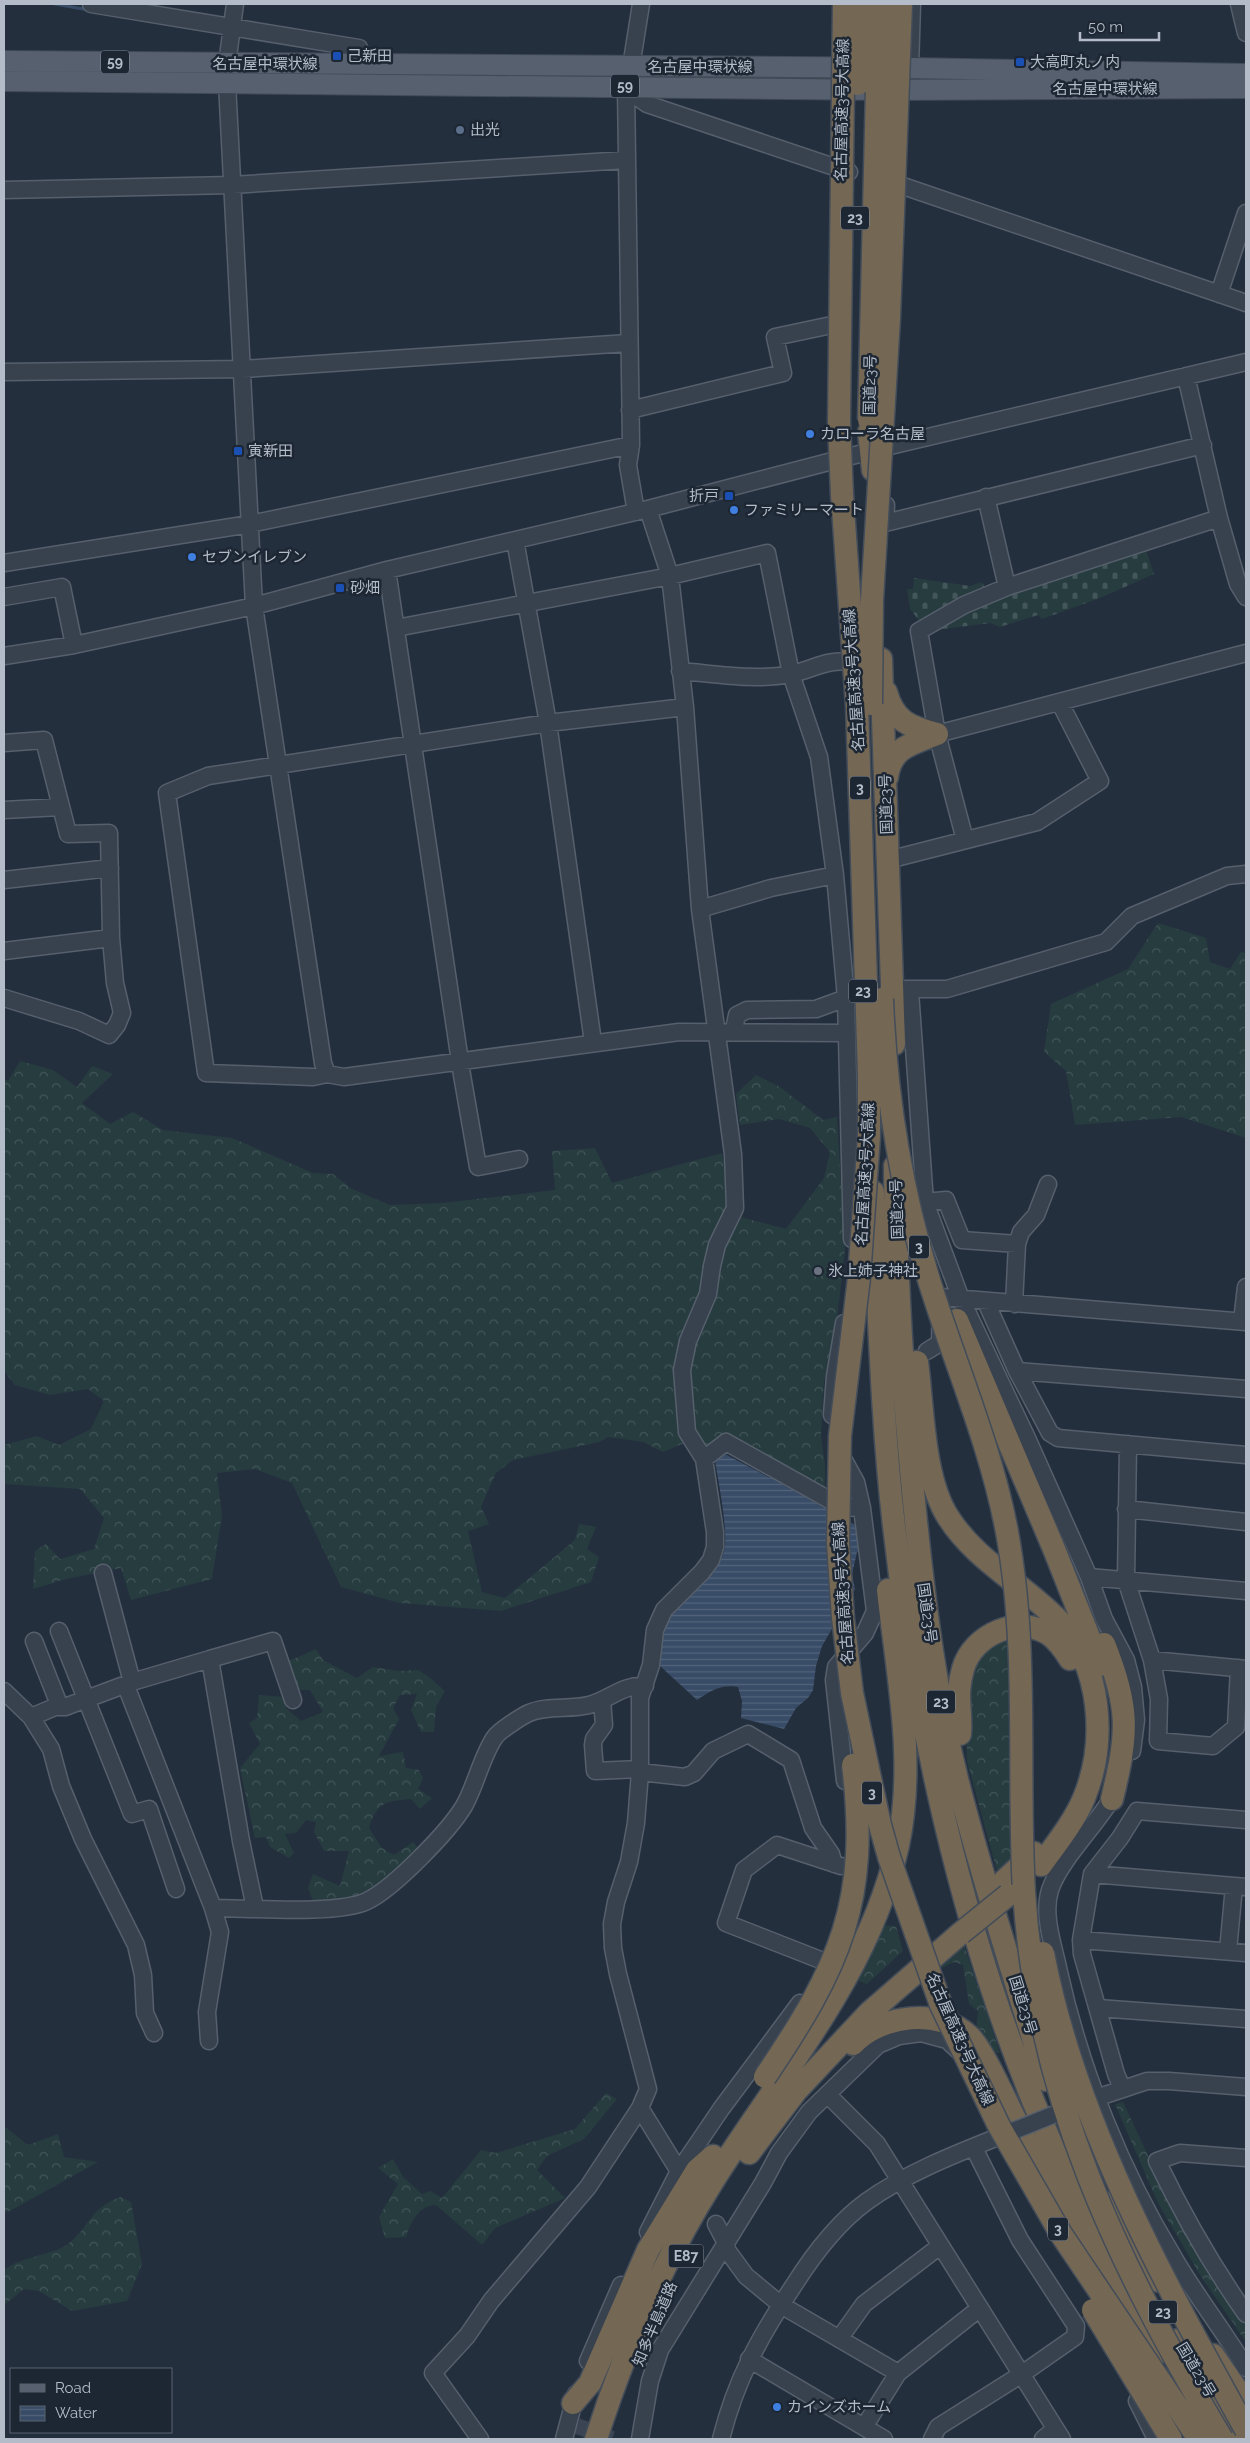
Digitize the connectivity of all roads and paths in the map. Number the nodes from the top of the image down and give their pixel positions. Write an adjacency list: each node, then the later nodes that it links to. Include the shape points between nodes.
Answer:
1 (91, 4): 13 (street)
2 (235, 4): 13 (street)
3 (641, 4): 20 (street)
4 (844, 4): 113 (highway, 名古屋高速3号大高線 / 3, bridge, via 839,423 857,706 869,1136 859,1278 840,1436)
5 (852, 4): 18 (highway, 23)
6 (861, 4): 38 (highway, 国道23号 / 23, bridge)
7 (878, 4): 38 (highway, 国道23号 / 23, bridge)
8 (893, 4): 19 (highway, 23)
9 (901, 4): 92 (highway, 名古屋高速3号大高線 / 3, bridge, via 890,318 871,654 883,1020)
10 (912, 4): 19 (street)
11 (1239, 4): 12 (street)
12 (1246, 29)
13 (231, 32): 15 (street, via 359,48); 16 (street)
14 (4, 60): 16 (main road, 名古屋中環状線 / 59)
15 (366, 65): 16 (main road, 名古屋中環状線 / 59); 20 (main road, 名古屋中環状線 / 59)
16 (227, 73): 20 (main road, 名古屋中環状線 / 59); 21 (main road, 名古屋中環状線 / 59); 25 (street)
17 (1246, 74): 19 (main road, 名古屋中環状線 / 59)
18 (849, 79): 19 (main road, 名古屋中環状線 / 59); 20 (main road, 名古屋中環状線 / 59); 24 (highway, 23)
19 (899, 79): 22 (main road, 名古屋中環状線 / 59); 26 (street); 38 (highway, 23, via 877,434)
20 (631, 80): 23 (street); 24 (street, via 637,96 647,104)
21 (4, 81)
22 (1246, 88)
23 (626, 160): 25 (street); 32 (street)
24 (849, 172): 31 (highway, 23)
25 (232, 185): 27 (street); 34 (street)
26 (900, 185): 29 (street); 38 (street)
27 (4, 190)
28 (1246, 213): 29 (street)
29 (1219, 294): 30 (street)
30 (1246, 303)
31 (842, 323): 37 (street, via 775,337 783,373); 41 (highway, 23, via 842,433)
32 (628, 343): 34 (street); 37 (street)
33 (1246, 362): 36 (street)
34 (243, 369): 35 (street); 45 (street)
35 (4, 372)
36 (1186, 376): 38 (street); 40 (street)
37 (630, 410): 39 (street)
38 (870, 440): 41 (highway, 国道23号 / 23); 42 (street, via 885,523); 62 (highway, 国道23号 / 23)
39 (631, 445): 43 (street, via 628,465); 45 (street)
40 (1203, 445): 42 (street); 44 (street)
41 (850, 457): 43 (street); 59 (highway, 国道23号 / 23)
42 (986, 497): 50 (street)
43 (642, 511): 46 (street); 49 (street)
44 (1219, 518): 50 (street); 52 (street, via 1238,584)
45 (250, 524): 47 (street); 54 (street)
46 (515, 540): 48 (street); 53 (street)
47 (4, 563)
48 (387, 570): 54 (street); 55 (street)
49 (670, 576): 53 (street); 60 (street); 61 (street, via 767,553)
50 (1007, 587): 66 (street, via 964,604 918,631)
51 (4, 597): 56 (street, via 62,587)
52 (1246, 597)
53 (525, 605): 55 (street); 65 (street)
54 (254, 606): 56 (street); 69 (street)
55 (396, 628): 68 (street)
56 (74, 645): 58 (street)
57 (1246, 653): 63 (street)
58 (4, 656)
59 (851, 662): 61 (street, via 834,660); 111 (highway, 国道23号 / 23, via 866,1078)
60 (680, 671): 61 (street, via 751,677); 64 (street)
61 (791, 674): 77 (street, via 819,757)
62 (882, 679): 66 (highway, via 889,706 903,722); 70 (highway, 国道23号 / 23)
63 (1060, 703): 66 (street); 73 (street, via 1100,781 1037,822)
64 (685, 707): 65 (street); 79 (street)
65 (548, 723): 68 (street); 87 (street)
66 (937, 734): 70 (highway, via 896,752 888,765); 73 (street)
67 (4, 743): 71 (street, via 44,740)
68 (414, 743): 69 (street); 88 (street)
69 (277, 765): 89 (street); 89 (street, via 208,776 166,793 206,1074 313,1077)
70 (885, 794): 74 (highway, 国道23号 / 23)
71 (60, 807): 72 (street); 75 (street, via 68,834 109,833)
72 (4, 810)
73 (965, 840): 74 (street)
74 (888, 860): 82 (highway, 国道23号 / 23)
75 (110, 868): 78 (street); 80 (street)
76 (1246, 874): 82 (street, via 1227,876 1132,916 1106,942 947,989)
77 (835, 875): 79 (street, via 771,888); 84 (street)
78 (4, 880)
79 (700, 909): 85 (street)
80 (111, 938): 81 (street); 83 (street, via 115,983 122,1013 109,1035 79,1021)
81 (4, 951)
82 (902, 990): 92 (highway, 国道23号 / 23); 93 (street)
83 (4, 998)
84 (846, 998): 85 (street, via 816,1009 747,1010 737,1016); 86 (street)
85 (726, 1031): 86 (street); 87 (street, via 679,1032); 107 (street, via 735,1208 717,1245 708,1294 688,1342 682,1370 687,1432)
86 (846, 1033): 101 (street, via 851,1268)
87 (593, 1042): 88 (street)
88 (460, 1061): 89 (street, via 344,1077); 90 (street, via 478,1167)
89 (327, 1074)
90 (519, 1159)
91 (1048, 1184): 94 (street, via 1036,1215 1021,1232)
92 (899, 1190): 112 (highway, bridge, via 919,1213 957,1320); 133 (highway, 国道23号 / 23, via 904,1376 923,1582 941,1702); 135 (highway, 名古屋高速3号大高線 / 3, bridge, via 980,1425 1008,1536 1020,1645); 137 (highway, via 929,1454 940,1504 967,1544 1043,1606 1069,1632 1092,1682 1098,1731 1090,1782 1084,1800)
93 (925, 1202): 94 (street, via 946,1200 962,1240); 96 (street)
94 (1017, 1244): 98 (street)
95 (1246, 1287): 99 (street)
96 (961, 1299): 97 (street); 100 (street, via 941,1297 940,1343); 115 (street)
97 (986, 1302): 98 (street); 103 (street)
98 (1014, 1304): 99 (street)
99 (1244, 1321)
100 (927, 1351)
101 (838, 1356): 102 (street); 108 (street, via 832,1424 834,1441 856,1482)
102 (865, 1358)
103 (1017, 1371): 104 (street); 105 (street, via 1050,1433 1058,1438)
104 (1246, 1389)
105 (1128, 1444): 106 (street); 109 (street)
106 (1246, 1455)
107 (704, 1459): 108 (street, via 726,1442 842,1507); 124 (street, via 715,1532 711,1560 664,1610 655,1630)
108 (862, 1508): 138 (street, via 875,1611 865,1633 836,1667 834,1680 846,1790)
109 (1126, 1510): 110 (street); 116 (street)
110 (1246, 1522)
111 (894, 1525): 160 (highway, via 884,1559 903,1718 906,1772 898,1843 885,1890 853,1968); 173 (highway, 国道23号 / 23, via 912,1653 938,1789 967,1903 999,2008 1034,2102)
112 (1059, 1550): 134 (highway, via 1114,1668 1125,1711 1125,1739); 137 (highway, via 1106,1681 1113,1713 1113,1735 1107,1767 1092,1801 1064,1844)
113 (839, 1572): 150 (highway, 名古屋高速3号大高線 / 3, bridge, via 848,1665 869,1778 889,1857); 164 (highway, bridge, via 838,1626 857,1799 856,1882 842,1940 828,1972 807,2012)
114 (103, 1573): 123 (street)
115 (1089, 1577): 116 (street); 134 (street, via 1104,1619 1126,1660 1135,1712 1126,1774)
116 (1126, 1580): 117 (street); 121 (street)
117 (1246, 1591)
118 (59, 1631): 126 (street)
119 (34, 1641): 129 (street)
120 (210, 1659): 123 (street); 127 (street, via 273,1641); 144 (street)
121 (1152, 1660): 122 (street); 131 (street, via 1160,1698 1158,1741 1213,1746)
122 (1243, 1668): 131 (street)
123 (129, 1684): 126 (street); 143 (street)
124 (645, 1686): 128 (street, via 621,1689); 132 (street, via 640,1698)
125 (4, 1691): 130 (street)
126 (85, 1699): 129 (street); 142 (street, via 132,1814 149,1809)
127 (293, 1700)
128 (602, 1700): 132 (street, via 604,1725 593,1745 595,1771); 144 (street, via 581,1707 529,1713 495,1736 464,1806 439,1837 402,1873 366,1901 340,1907)
129 (60, 1707): 130 (street)
130 (31, 1717): 153 (street, via 51,1748 61,1786 83,1839 136,1945 143,1975 145,2013)
131 (1241, 1732)
132 (640, 1770): 138 (street, via 685,1777 694,1773 713,1751 748,1734 791,1760 813,1828); 161 (street, via 635,1833 612,1924 618,1974 648,2089)
133 (957, 1779): 141 (highway, via 960,1683 963,1667 972,1651 995,1631 1008,1628 1024,1626 1050,1636 1070,1658 1083,1692 1088,1722 1087,1760 1066,1813); 168 (highway, 国道23号 / 23, via 1049,2090)
134 (1112, 1799): 159 (street, via 1056,1876 1048,1906 1064,1995)
135 (1022, 1803): 187 (highway, bridge, via 1045,1966 1087,2106 1154,2257); 200 (highway, 名古屋高速3号大高線 / 3, bridge, via 1024,1893 1031,1965 1065,2114 1083,2166 1130,2271 1161,2334)
136 (1246, 1820): 139 (street, via 1137,1811)
137 (1040, 1865): 141 (highway)
138 (841, 1866): 149 (street, via 840,1912); 149 (street, via 776,1845 744,1870 726,1923)
139 (1092, 1874): 140 (street); 146 (street)
140 (1240, 1887): 147 (street)
141 (1006, 1888): 145 (highway, bridge)
142 (176, 1890)
143 (213, 1908): 144 (street); 154 (street, via 220,1932 207,2012)
144 (255, 1908)
145 (960, 1927): 157 (highway, E87, via 869,2013); 160 (highway, E87, via 883,1982 799,2064)
146 (1081, 1940): 147 (street); 151 (street)
147 (1228, 1951): 148 (street)
148 (1246, 1953)
149 (823, 1961): 166 (street, via 794,2012 721,2109)
150 (941, 2005): 198 (highway, bridge, via 948,2035 1034,2211); 199 (highway, 名古屋高速3号大高線 / 3, bridge, via 999,2126 1043,2205 1106,2305)
151 (1098, 2008): 152 (street); 156 (street)
152 (1246, 2019)
153 (154, 2033)
154 (209, 2040)
155 (1246, 2087): 156 (street, via 1169,2080 1147,2081)
156 (1122, 2088): 159 (street)
157 (796, 2091): 173 (highway, via 829,2070 857,2040 878,2027 918,2017 956,2027 970,2037 982,2056 1052,2195 1101,2283); 192 (highway, 知多半島道路 / E87, via 742,2164 692,2244 650,2333)
158 (828, 2095): 162 (street, via 878,2045 899,2036 921,2033 947,2040 966,2058); 167 (street, via 877,2144); 170 (street, via 809,2112 779,2153)
159 (1095, 2098): 162 (street, bridge); 178 (street, via 1133,2184 1174,2259)
160 (764, 2106): 191 (highway, 知多半島道路 / E87, via 714,2180 670,2256 620,2365)
161 (640, 2108): 166 (street); 189 (street, via 588,2187 433,2373)
162 (1010, 2132): 163 (street); 197 (street, via 1061,2228 1122,2372)
163 (974, 2148): 167 (street); 183 (street, via 1020,2240 1076,2326 1075,2337)
164 (713, 2156): 185 (highway, via 671,2228 604,2374); 185 (highway, via 697,2170 648,2250)
165 (1246, 2158): 172 (street, via 1180,2153 1157,2161 1213,2268)
166 (681, 2173): 185 (street, via 598,2335)
167 (900, 2181): 171 (street); 174 (street, via 864,2203 835,2230 810,2260)
168 (1094, 2181): 184 (highway, via 1135,2249); 201 (highway, 国道23号 / 23, via 1183,2351)
169 (716, 2224): 170 (street)
170 (726, 2243): 174 (street, via 727,2250 746,2276); 193 (street, via 660,2350 650,2382)
171 (940, 2246): 175 (street); 177 (street, via 864,2304)
172 (1241, 2292): 176 (street)
173 (1121, 2296): 199 (highway, 国道23号 / 23)
174 (781, 2305): 177 (street); 179 (street)
175 (980, 2308): 182 (street); 183 (street)
176 (1246, 2314)
177 (839, 2339): 182 (street)
178 (1231, 2343): 180 (street); 181 (street)
179 (748, 2359): 186 (street); 194 (street)
180 (1246, 2359)
181 (1246, 2368)
182 (898, 2374): 186 (street)
183 (1022, 2374): 188 (street); 196 (street, via 938,2427)
184 (1246, 2403)
185 (575, 2423): 190 (street)
186 (864, 2427): 195 (street)
187 (1246, 2430)
188 (1053, 2436)
189 (480, 2439)
190 (564, 2439)
191 (596, 2439)
192 (612, 2439)
193 (640, 2439)
194 (721, 2439)
195 (884, 2439)
196 (932, 2439)
197 (1156, 2439)
198 (1172, 2439)
199 (1198, 2439)
200 (1222, 2439)
201 (1239, 2439)

